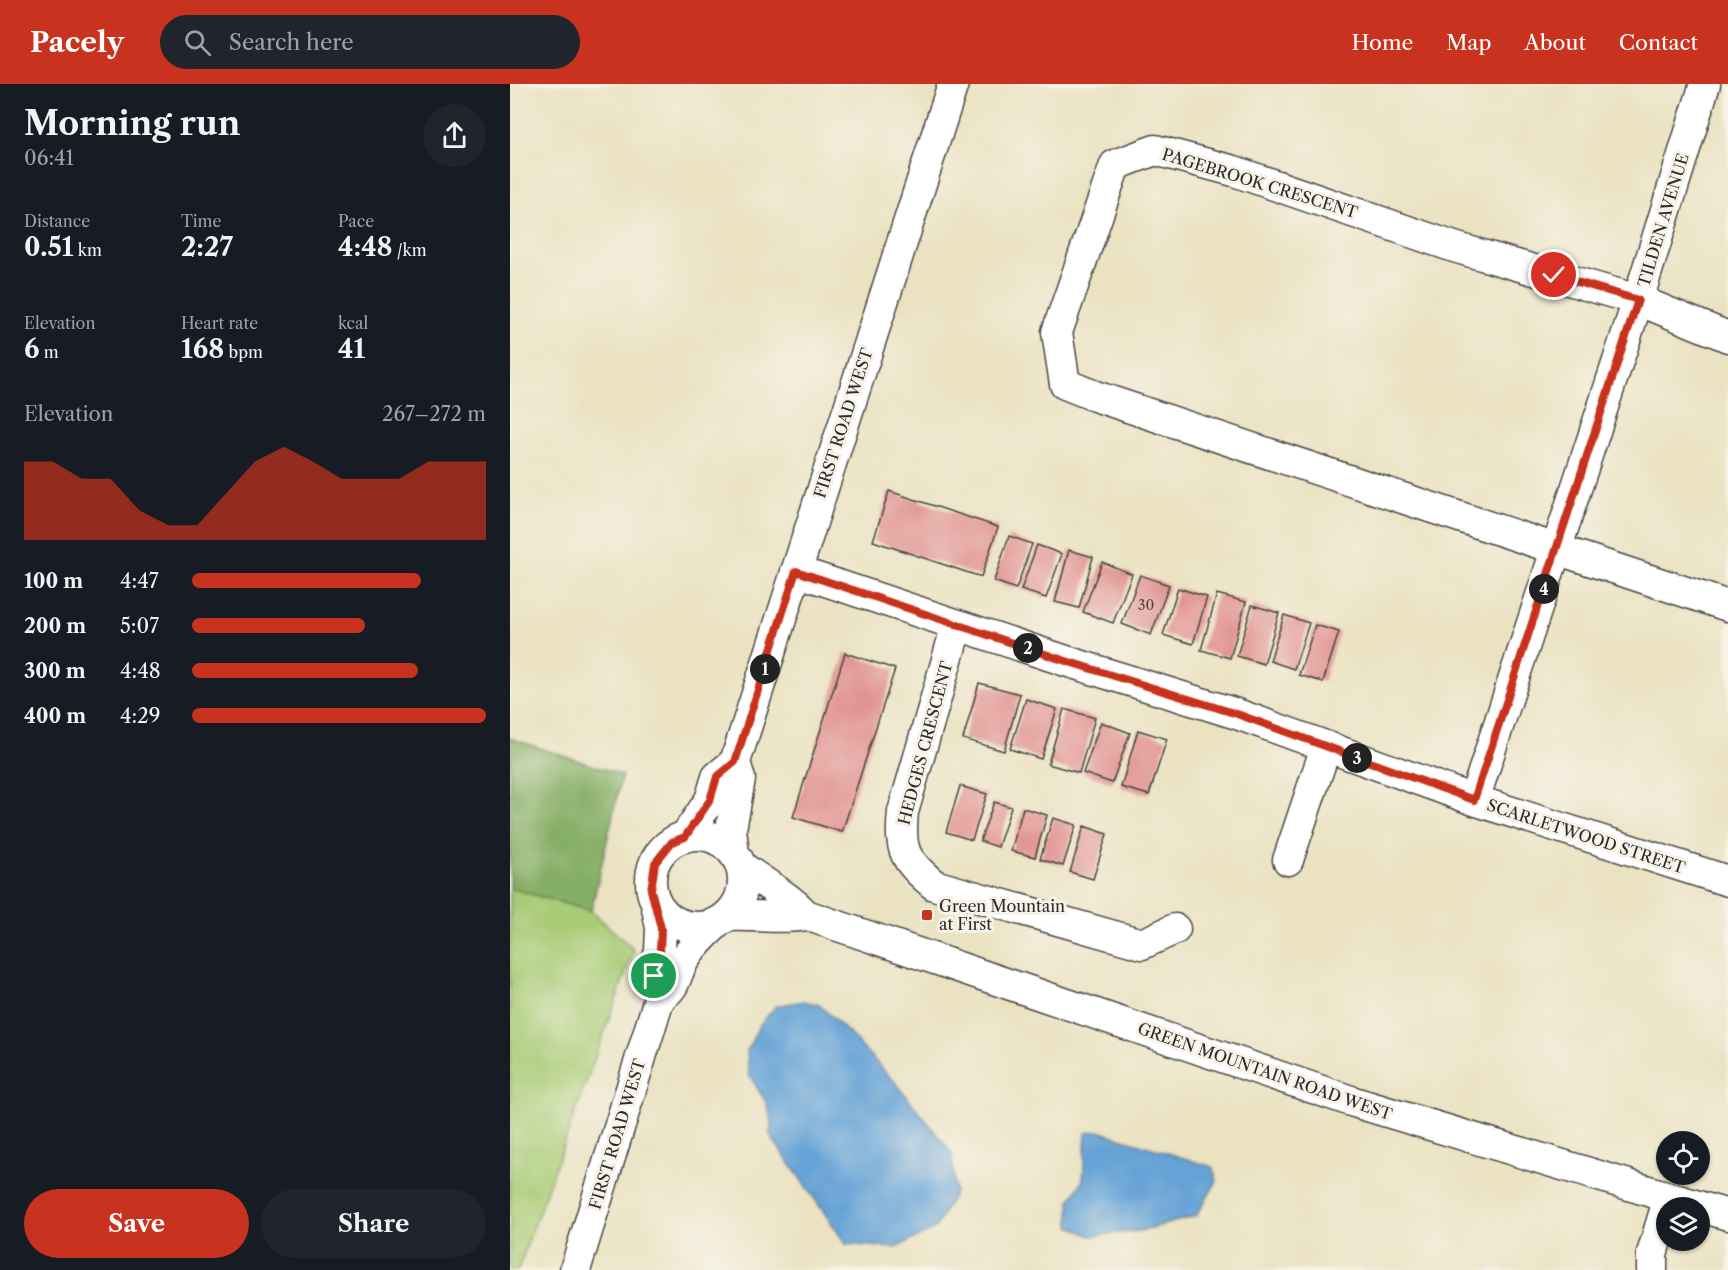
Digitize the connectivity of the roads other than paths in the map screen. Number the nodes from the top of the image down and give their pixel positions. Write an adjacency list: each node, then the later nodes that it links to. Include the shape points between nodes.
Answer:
1 (953, 84): 6 (street, FIRST ROAD WEST)
2 (1705, 84): 3 (street, TILDEN AVENUE)
3 (1638, 300): 4 (street); 5 (street, TILDEN AVENUE); 5 (street, PAGEBROOK CRESCENT, via 1454,247 1234,171 1155,150 1115,165 1057,333 1065,384)
4 (1728, 337)
5 (1557, 551): 7 (street); 11 (street, TILDEN AVENUE)
6 (796, 571): 8 (street, SCARLETWOOD STREET); 10 (street, FIRST ROAD WEST)
7 (1728, 606)
8 (957, 625): 9 (street, SCARLETWOOD STREET, via 1237,714); 19 (street, HEDGES CRESCENT, via 903,812 901,832 908,863 934,885 1142,944)
9 (1326, 747): 11 (street, SCARLETWOOD STREET); 14 (street)
10 (735, 762): 12 (street, FIRST ROAD WEST, via 717,777 710,800); 13 (street, FIRST ROAD WEST, via 740,779 731,829)
11 (1474, 800): 15 (street, SCARLETWOOD STREET)
12 (685, 837): 13 (street, via 712,838 724,844); 16 (street, via 672,842 655,863 651,890)
13 (738, 860): 17 (street, GREEN MOUNTAIN ROAD WEST, via 766,886 791,899); 18 (street, via 742,894)
14 (1288, 860)
15 (1728, 881)
16 (656, 903): 18 (street, via 664,914 682,925 702,927); 20 (street, FIRST ROAD WEST, via 661,928 654,976)
17 (806, 915): 18 (street, GREEN MOUNTAIN ROAD WEST, via 784,920 754,915); 21 (street, GREEN MOUNTAIN ROAD WEST, via 1354,1102)
18 (721, 920): 20 (street, FIRST ROAD WEST, via 683,962 674,988)
19 (1175, 929)
20 (659, 999): 25 (street, FIRST ROAD WEST)
21 (1669, 1197)
22 (1710, 1210): 23 (street, GREEN MOUNTAIN ROAD WEST)
23 (1728, 1215)
24 (1656, 1241): 26 (street)
25 (575, 1270)
26 (1652, 1270)

